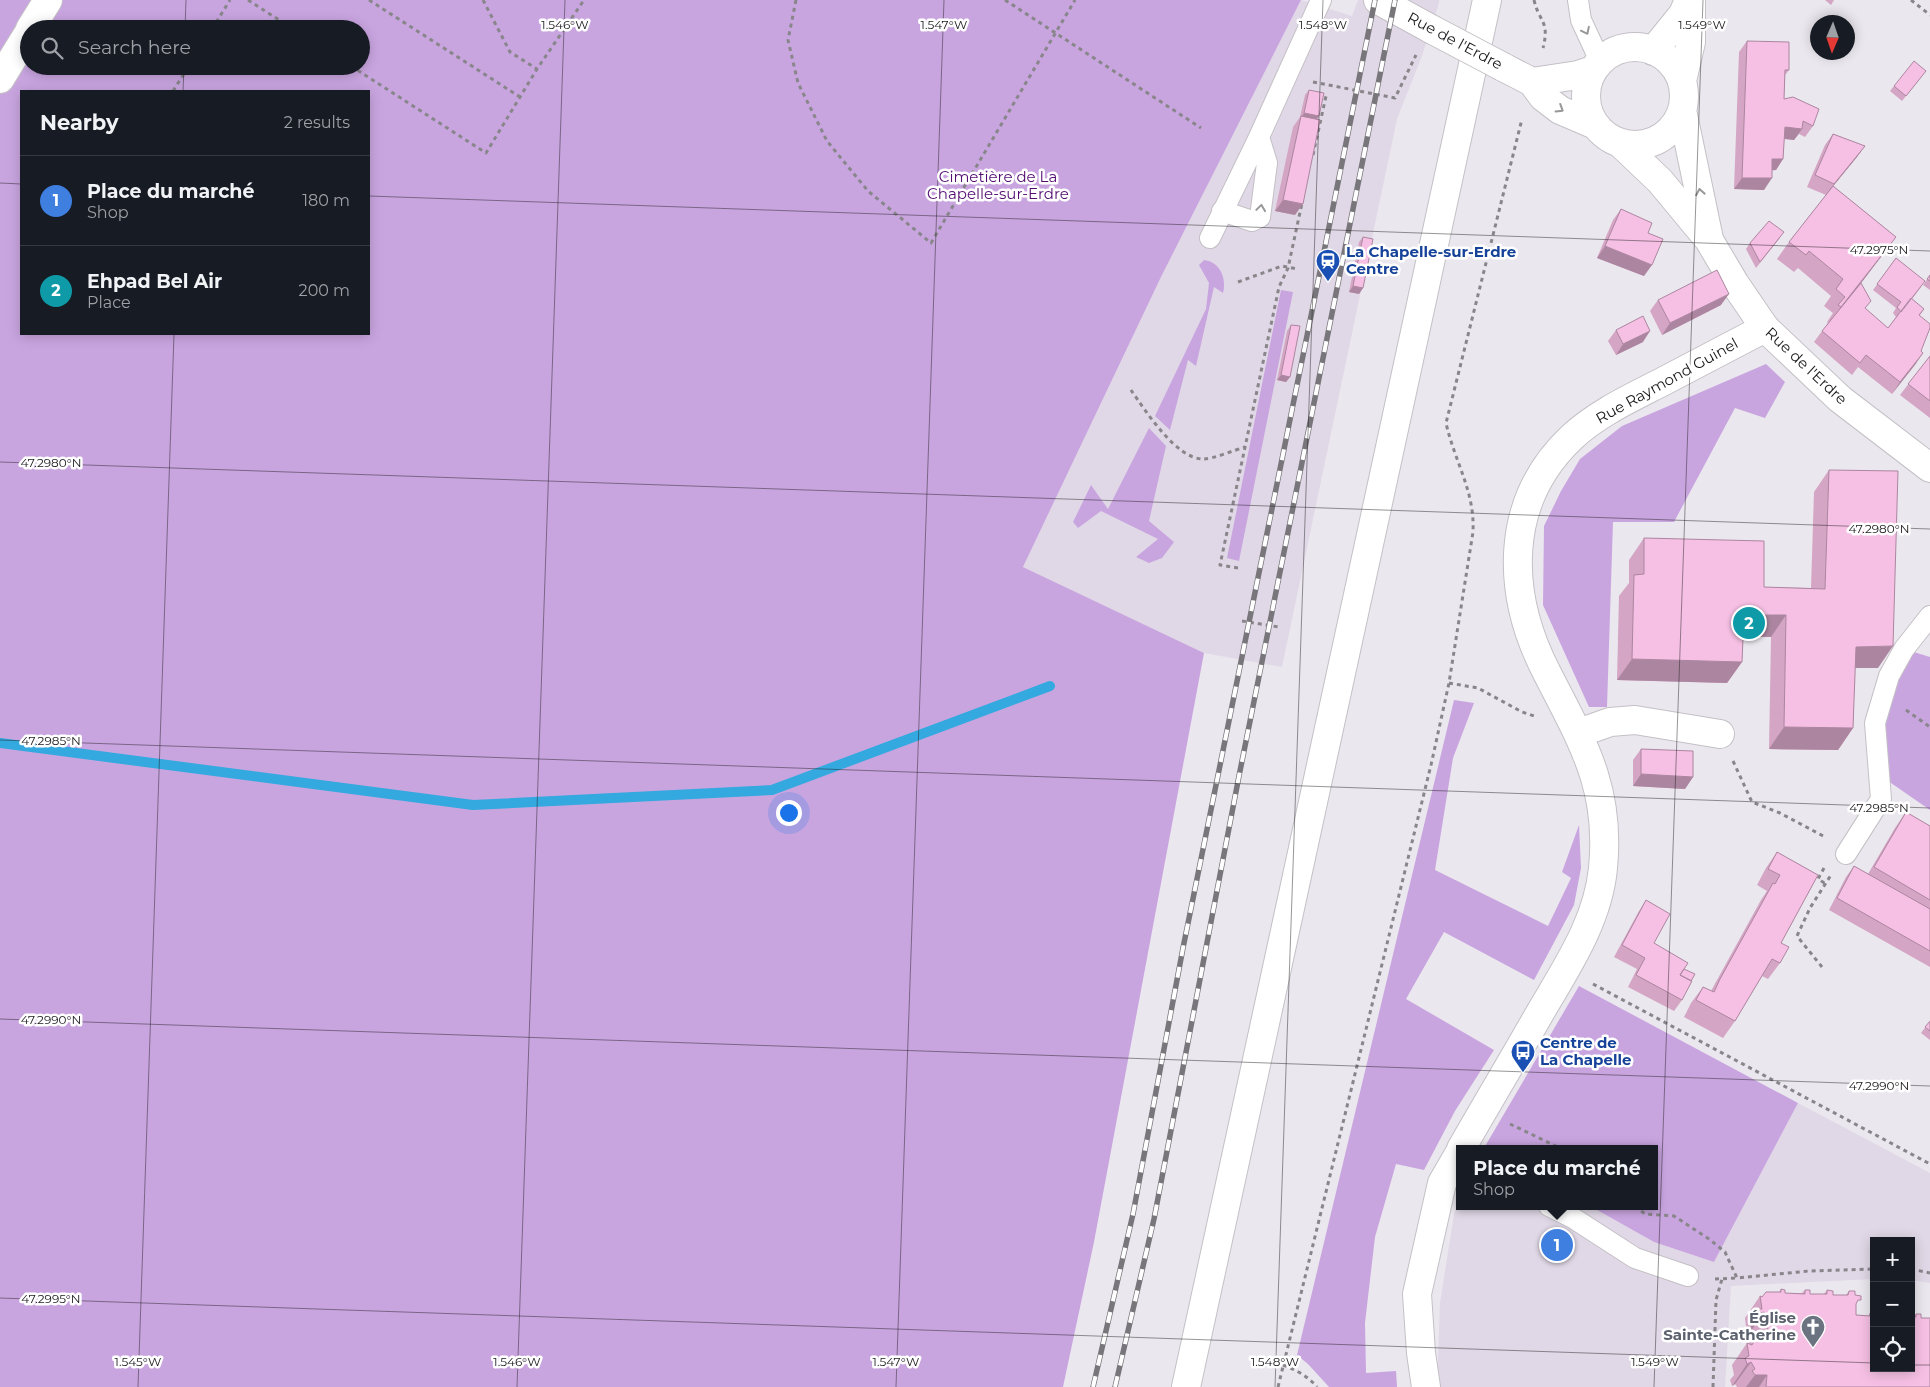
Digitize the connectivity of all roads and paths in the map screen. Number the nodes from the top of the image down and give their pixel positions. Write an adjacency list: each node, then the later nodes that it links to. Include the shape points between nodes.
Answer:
1 (48, 0): 18 (street)
2 (230, 0): 19 (path)
3 (248, 0): 20 (path)
4 (369, 0): 37 (path)
5 (482, 0): 26 (path, via 510,52)
6 (584, 0): 26 (path)
7 (796, 0): 22 (path, via 788,40 798,83 827,141 868,190 931,243)
8 (1005, 0): 22 (path)
9 (1075, 0): 22 (path)
10 (1321, 0): 29 (lane)
11 (1378, 0): 21 (street, Rue de l'Erdre)
12 (1487, 0): 81 (street, via 1398,403 1268,1024)
13 (1534, 0): 33 (path, via 1545,24 1546,35)
14 (1578, 0): 25 (lane, one-way to 25, via 1581,20)
15 (1690, 0): 24 (street, via 1683,14); 31 (street, via 1690,42)
16 (1911, 0): 17 (path)
17 (1930, 14)
18 (36, 20)
19 (218, 20)
20 (279, 20)
21 (1429, 28): 32 (path, via 1395,98); 33 (street, Rue de l'Erdre, bridge)
22 (1055, 33): 40 (path)
23 (20, 46): 30 (street)
24 (1653, 51): 25 (street, via 1625,48); 31 (street, via 1675,68)
25 (1597, 65): 33 (street, via 1578,76); 39 (street, via 1586,92 1589,115)
26 (537, 69): 37 (path)
27 (183, 75): 35 (path)
28 (365, 75): 37 (path, via 486,153)
29 (1287, 76): 32 (path); 41 (lane)
30 (0, 79)
31 (1682, 81): 38 (street)
32 (1313, 82): 34 (path)
33 (1532, 82): 39 (street, Rue de l'Erdre, one-way to 39, via 1560,110); 59 (path, via 1446,423 1474,510)
34 (1312, 88)
35 (174, 90)
36 (1318, 94): 43 (path, via 1326,96)
37 (520, 96)
38 (1682, 110): 42 (street, via 1676,125 1651,143 1635,146); 47 (street, Rue de l'Erdre, one-way to 38)
39 (1595, 125): 42 (street)
40 (1201, 128)
41 (1259, 137): 45 (lane); 45 (lane, one-way to 41, via 1252,221 1260,217 1267,163)
42 (1620, 143): 47 (street, Rue de l'Erdre, via 1660,181)
43 (1311, 163)
44 (1303, 201): 48 (path)
45 (1222, 211): 46 (lane)
46 (1210, 238)
47 (1709, 240): 51 (street, Rue de l'Erdre)
48 (1288, 268): 49 (path); 50 (path, via 1282,266); 53 (path, via 1279,287)
49 (1297, 268)
50 (1238, 282)
51 (1765, 328): 54 (street, Rue de l'Erdre, via 1840,399); 60 (street, Rue Raymond Guinel, via 1596,419 1572,437 1538,483 1520,529 1518,583 1533,645)
52 (1131, 390): 53 (path, via 1157,429 1189,454 1204,459)
53 (1245, 447): 55 (path, via 1220,565)
54 (1930, 468)
55 (1238, 568)
56 (1930, 616): 63 (lane, via 1904,649 1889,676 1874,723 1880,799)
57 (1242, 621): 58 (path)
58 (1279, 627)
59 (1449, 684): 60 (path, via 1478,688 1522,712); 80 (path)
60 (1576, 727): 61 (street, via 1635,720); 67 (street, Rue Raymond Guinel, via 1599,791 1604,836 1603,868 1594,913)
61 (1720, 734): 62 (path, via 1752,802)
62 (1829, 839)
63 (1846, 854): 65 (path)
64 (1826, 864): 65 (path, via 1818,879)
65 (1826, 884): 66 (path, via 1796,936)
66 (1822, 967)
67 (1566, 969): 68 (street, Rue Raymond Guinel); 72 (path)
68 (1482, 1112): 69 (street, Rue Raymond Guinel); 70 (path)
69 (1463, 1145)
70 (1553, 1145)
71 (1456, 1157): 84 (street, Rue Raymond Guinel, via 1442,1183 1417,1294)
72 (1930, 1164)
73 (1557, 1210): 78 (lane, via 1635,1258)
74 (1640, 1210): 75 (path, via 1645,1214 1674,1216 1709,1239 1725,1252 1737,1278)
75 (1870, 1269)
76 (1915, 1270): 77 (path)
77 (1930, 1273)
78 (1688, 1276)
79 (1722, 1279): 85 (path, via 1716,1300)
80 (1283, 1365): 82 (path); 83 (path, via 1303,1375)
81 (1186, 1387)
82 (1278, 1387)
83 (1316, 1387)
84 (1426, 1387)
85 (1713, 1387)

